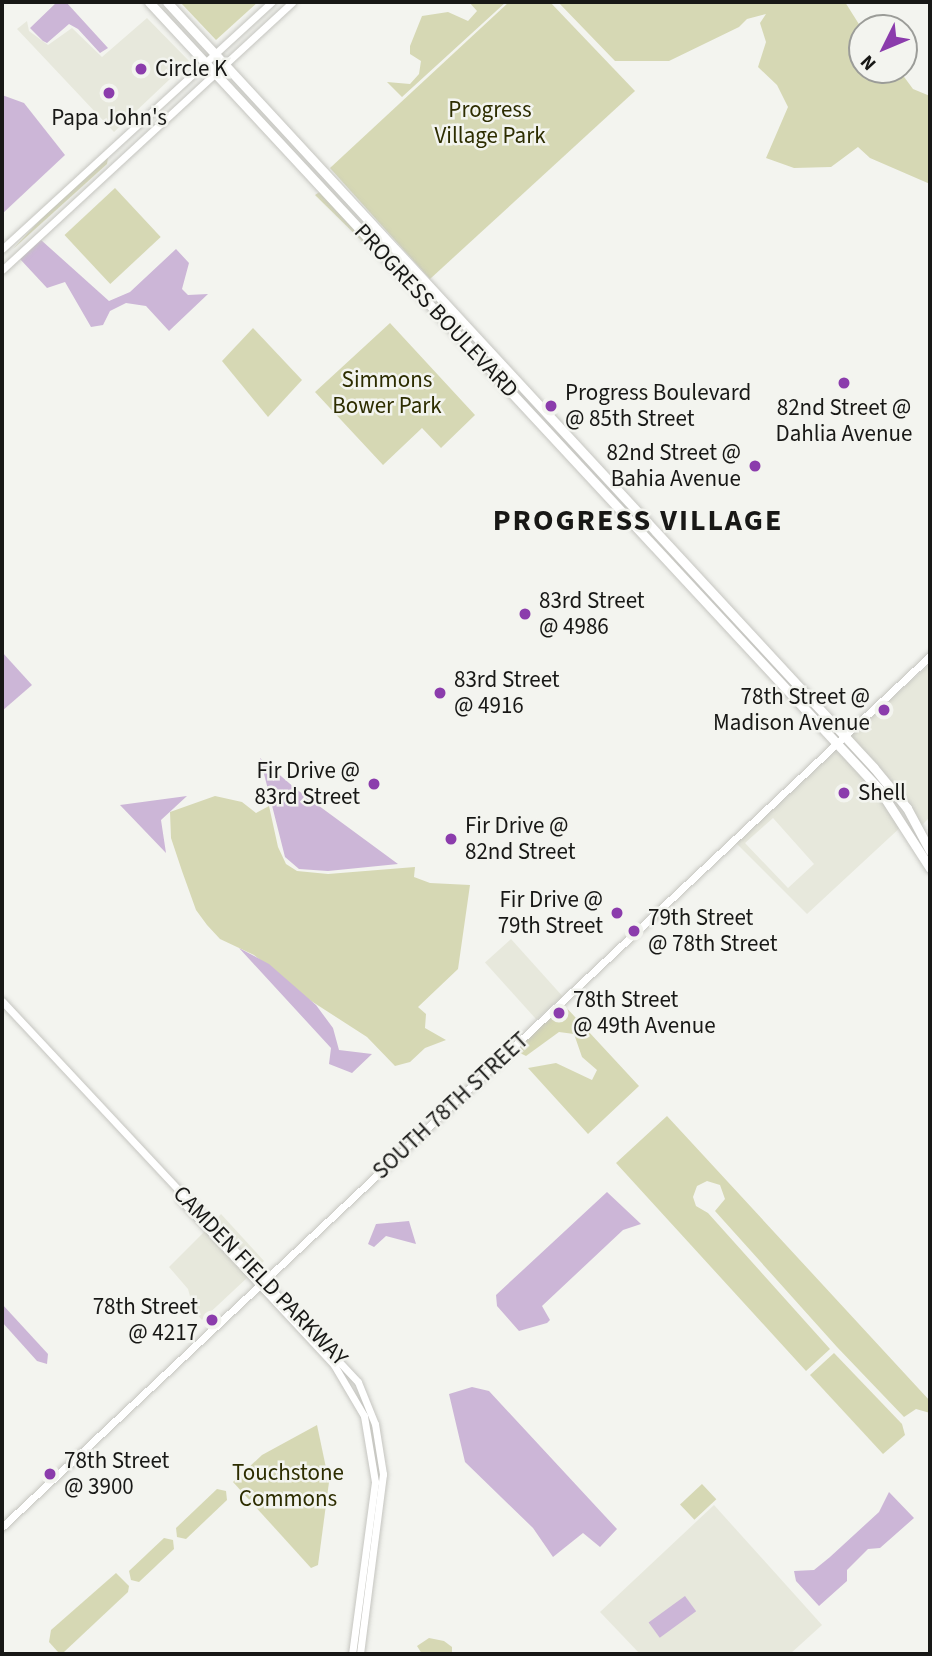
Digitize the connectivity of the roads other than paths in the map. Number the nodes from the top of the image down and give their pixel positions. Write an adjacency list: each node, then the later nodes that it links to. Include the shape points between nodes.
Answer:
1 (149, 2): 6 (main road, PROGRESS BOULEVARD)
2 (167, 2): 5 (main road, PROGRESS BOULEVARD)
3 (272, 2): 5 (street)
4 (292, 2): 7 (street)
5 (215, 54): 6 (street); 7 (main road, PROGRESS BOULEVARD)
6 (205, 62): 8 (main road, PROGRESS BOULEVARD); 10 (street)
7 (224, 64): 8 (street); 12 (main road, PROGRESS BOULEVARD)
8 (214, 72): 9 (main road, PROGRESS BOULEVARD); 11 (street)
9 (358, 227): 12 (main road, via 411,278); 13 (main road, PROGRESS BOULEVARD)
10 (2, 249)
11 (2, 270)
12 (420, 279): 13 (main road); 14 (main road, PROGRESS BOULEVARD)
13 (425, 299): 15 (main road, PROGRESS BOULEVARD)
14 (469, 331): 15 (main road); 16 (main road, PROGRESS BOULEVARD)
15 (461, 339): 16 (main road, PROGRESS BOULEVARD)
16 (756, 648): 18 (main road, PROGRESS BOULEVARD)
17 (930, 656): 18 (street, SOUTH 78TH STREET)
18 (841, 740): 19 (main road, via 897,793); 20 (main road, via 897,811); 22 (street, SOUTH 78TH STREET)
19 (930, 850)
20 (930, 868)
21 (2, 1001): 22 (street, CAMDEN FIELD PARKWAY)
22 (263, 1282): 23 (street, SOUTH 78TH STREET); 24 (street, CAMDEN FIELD PARKWAY, via 340,1372 369,1432 374,1499); 25 (street, CAMDEN FIELD PARKWAY, via 351,1370 379,1439 383,1495)
23 (2, 1527)
24 (352, 1654)
25 (360, 1654)

